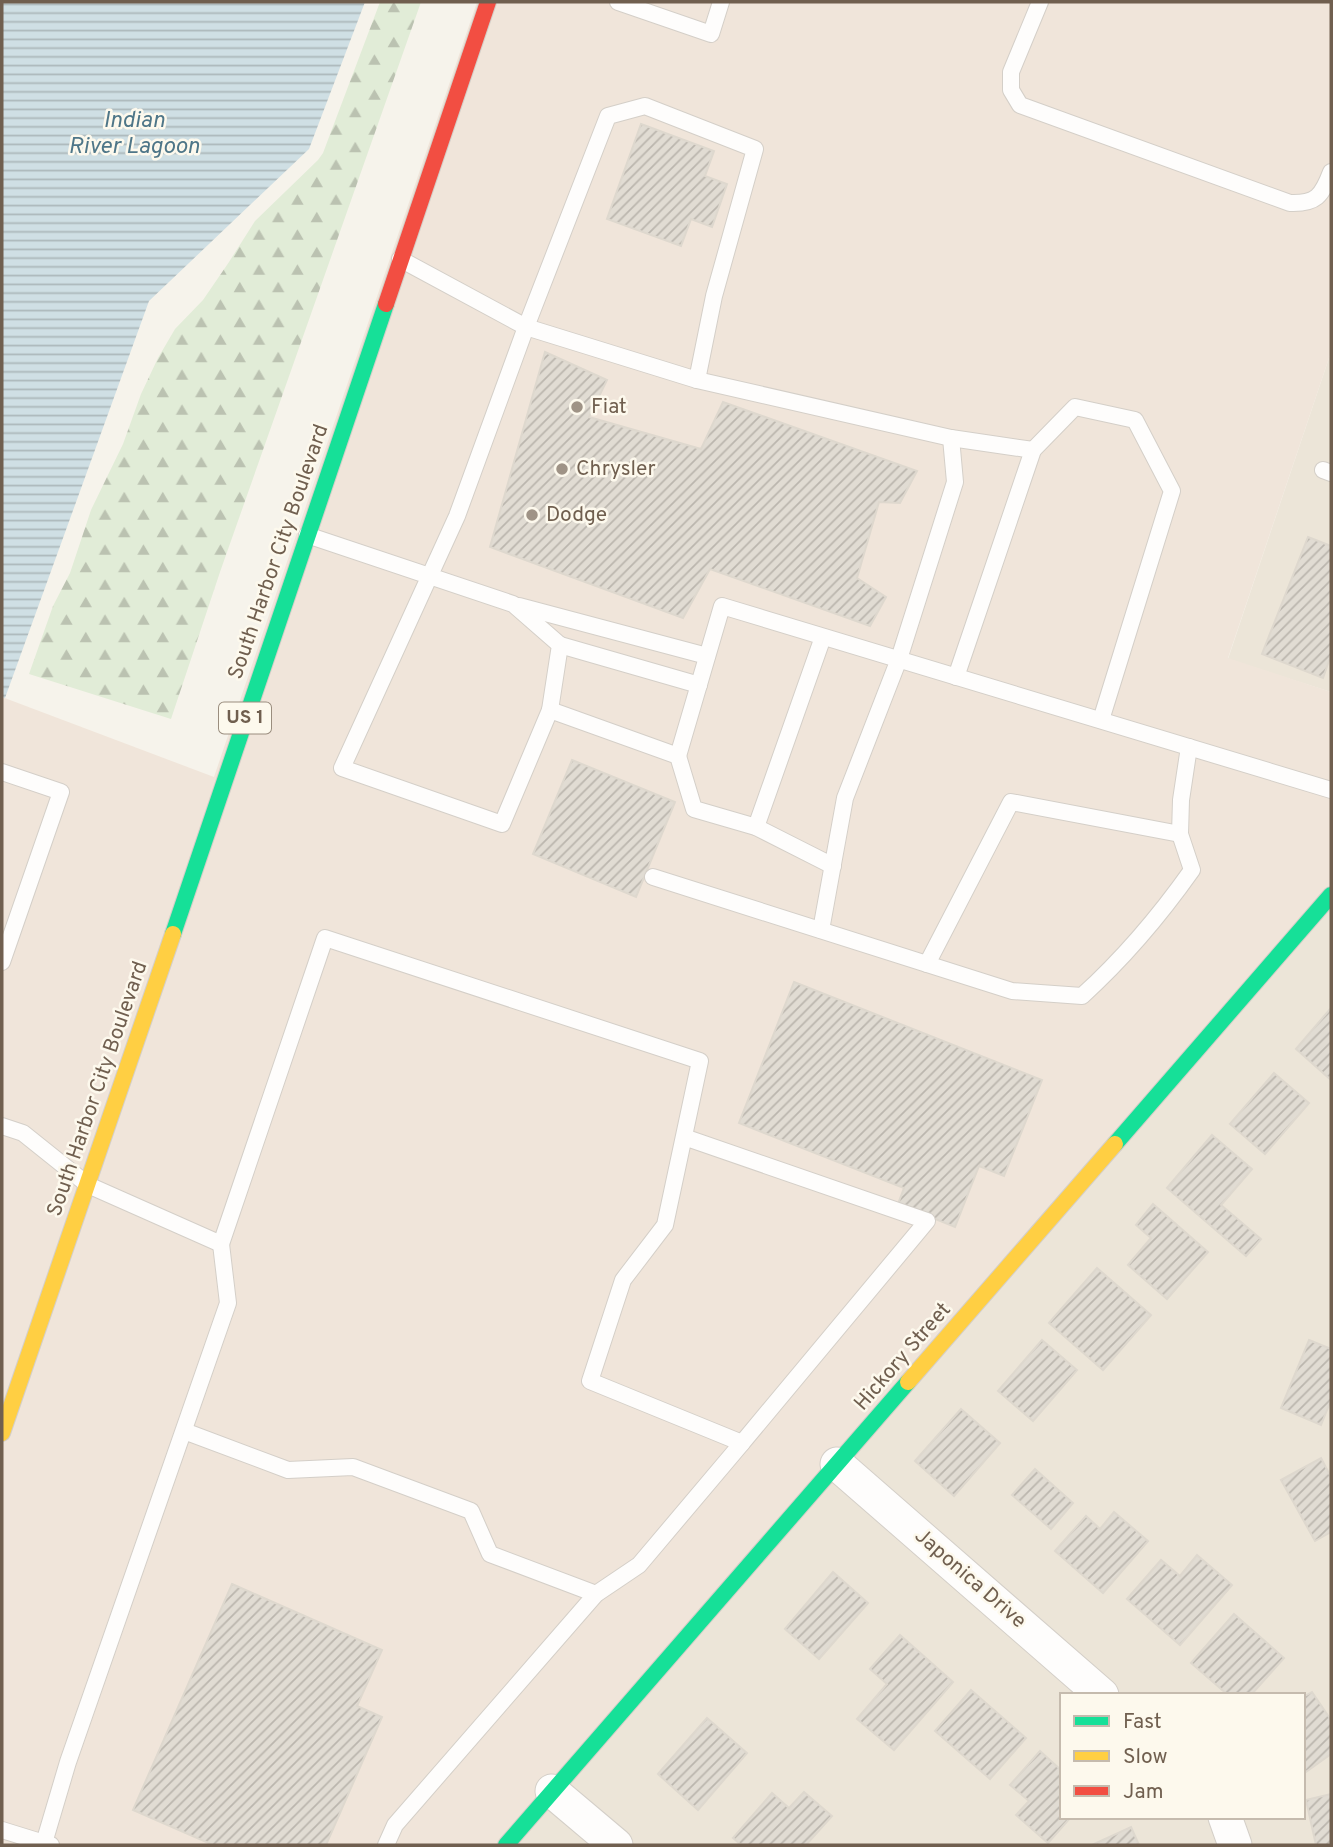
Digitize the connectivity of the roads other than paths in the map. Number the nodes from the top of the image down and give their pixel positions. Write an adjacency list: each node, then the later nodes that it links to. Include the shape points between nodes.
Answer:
1 (488, 2): 6 (main road, South Harbor City Boulevard / US 1)
2 (618, 2): 3 (lane, via 711,34)
3 (721, 2)
4 (1040, 2): 5 (lane, via 1011,72 1011,90 1020,105 1290,203 1316,199)
5 (1331, 172)
6 (400, 259): 7 (lane); 11 (main road, South Harbor City Boulevard / US 1)
7 (526, 327): 8 (lane); 8 (lane, via 608,116 645,106 755,149); 12 (lane, via 457,516)
8 (697, 380): 9 (lane)
9 (951, 438): 10 (lane); 17 (lane, via 955,482)
10 (1033, 450): 18 (lane); 21 (lane, via 1075,407 1135,420 1172,491)
11 (307, 535): 12 (lane); 36 (main road, South Harbor City Boulevard / US 1)
12 (429, 576): 13 (lane); 20 (lane, via 342,768 502,824)
13 (513, 604): 15 (lane); 16 (lane)
14 (823, 637): 16 (lane, via 722,606); 17 (lane); 26 (lane)
15 (560, 645): 19 (lane); 20 (lane)
16 (707, 656): 19 (lane)
17 (899, 659): 18 (lane); 28 (lane, via 845,798)
18 (956, 677): 21 (lane)
19 (699, 685): 23 (lane)
20 (550, 710): 23 (lane)
21 (1101, 720): 22 (lane)
22 (1189, 747): 25 (lane); 27 (lane)
23 (678, 756): 26 (lane, via 694,809)
24 (2, 772): 32 (lane, via 61,792)
25 (1331, 790)
26 (756, 827): 28 (lane)
27 (1180, 834): 33 (lane, via 1011,802); 33 (lane, via 1192,870 1158,918 1082,996 1012,991)
28 (833, 866): 31 (lane)
29 (653, 877): 31 (lane)
30 (1331, 895): 41 (main road, Hickory Street)
31 (821, 930): 33 (lane)
32 (2, 962)
33 (928, 964)
34 (2, 1126): 36 (lane, via 23,1133)
35 (684, 1137): 37 (lane, via 700,1062 326,938); 40 (lane, via 665,1225 624,1280 590,1381); 40 (lane, via 927,1221)
36 (88, 1185): 37 (lane); 39 (main road, South Harbor City Boulevard / US 1)
37 (221, 1244): 38 (lane, via 228,1303)
38 (184, 1431): 42 (lane, via 288,1470 354,1467 471,1511 489,1554); 47 (lane, via 68,1762)
39 (2, 1433)
40 (742, 1443): 42 (lane, via 639,1565)
41 (837, 1464): 43 (street, Japonica Drive); 44 (main road, Hickory Street)
42 (596, 1594): 48 (lane, via 396,1825)
43 (1100, 1693)
44 (552, 1791): 49 (main road, Hickory Street); 50 (street)
45 (1226, 1819): 51 (street)
46 (2, 1830): 47 (lane)
47 (48, 1844)
48 (386, 1845)
49 (506, 1845)
50 (616, 1845)
51 (1235, 1845)

